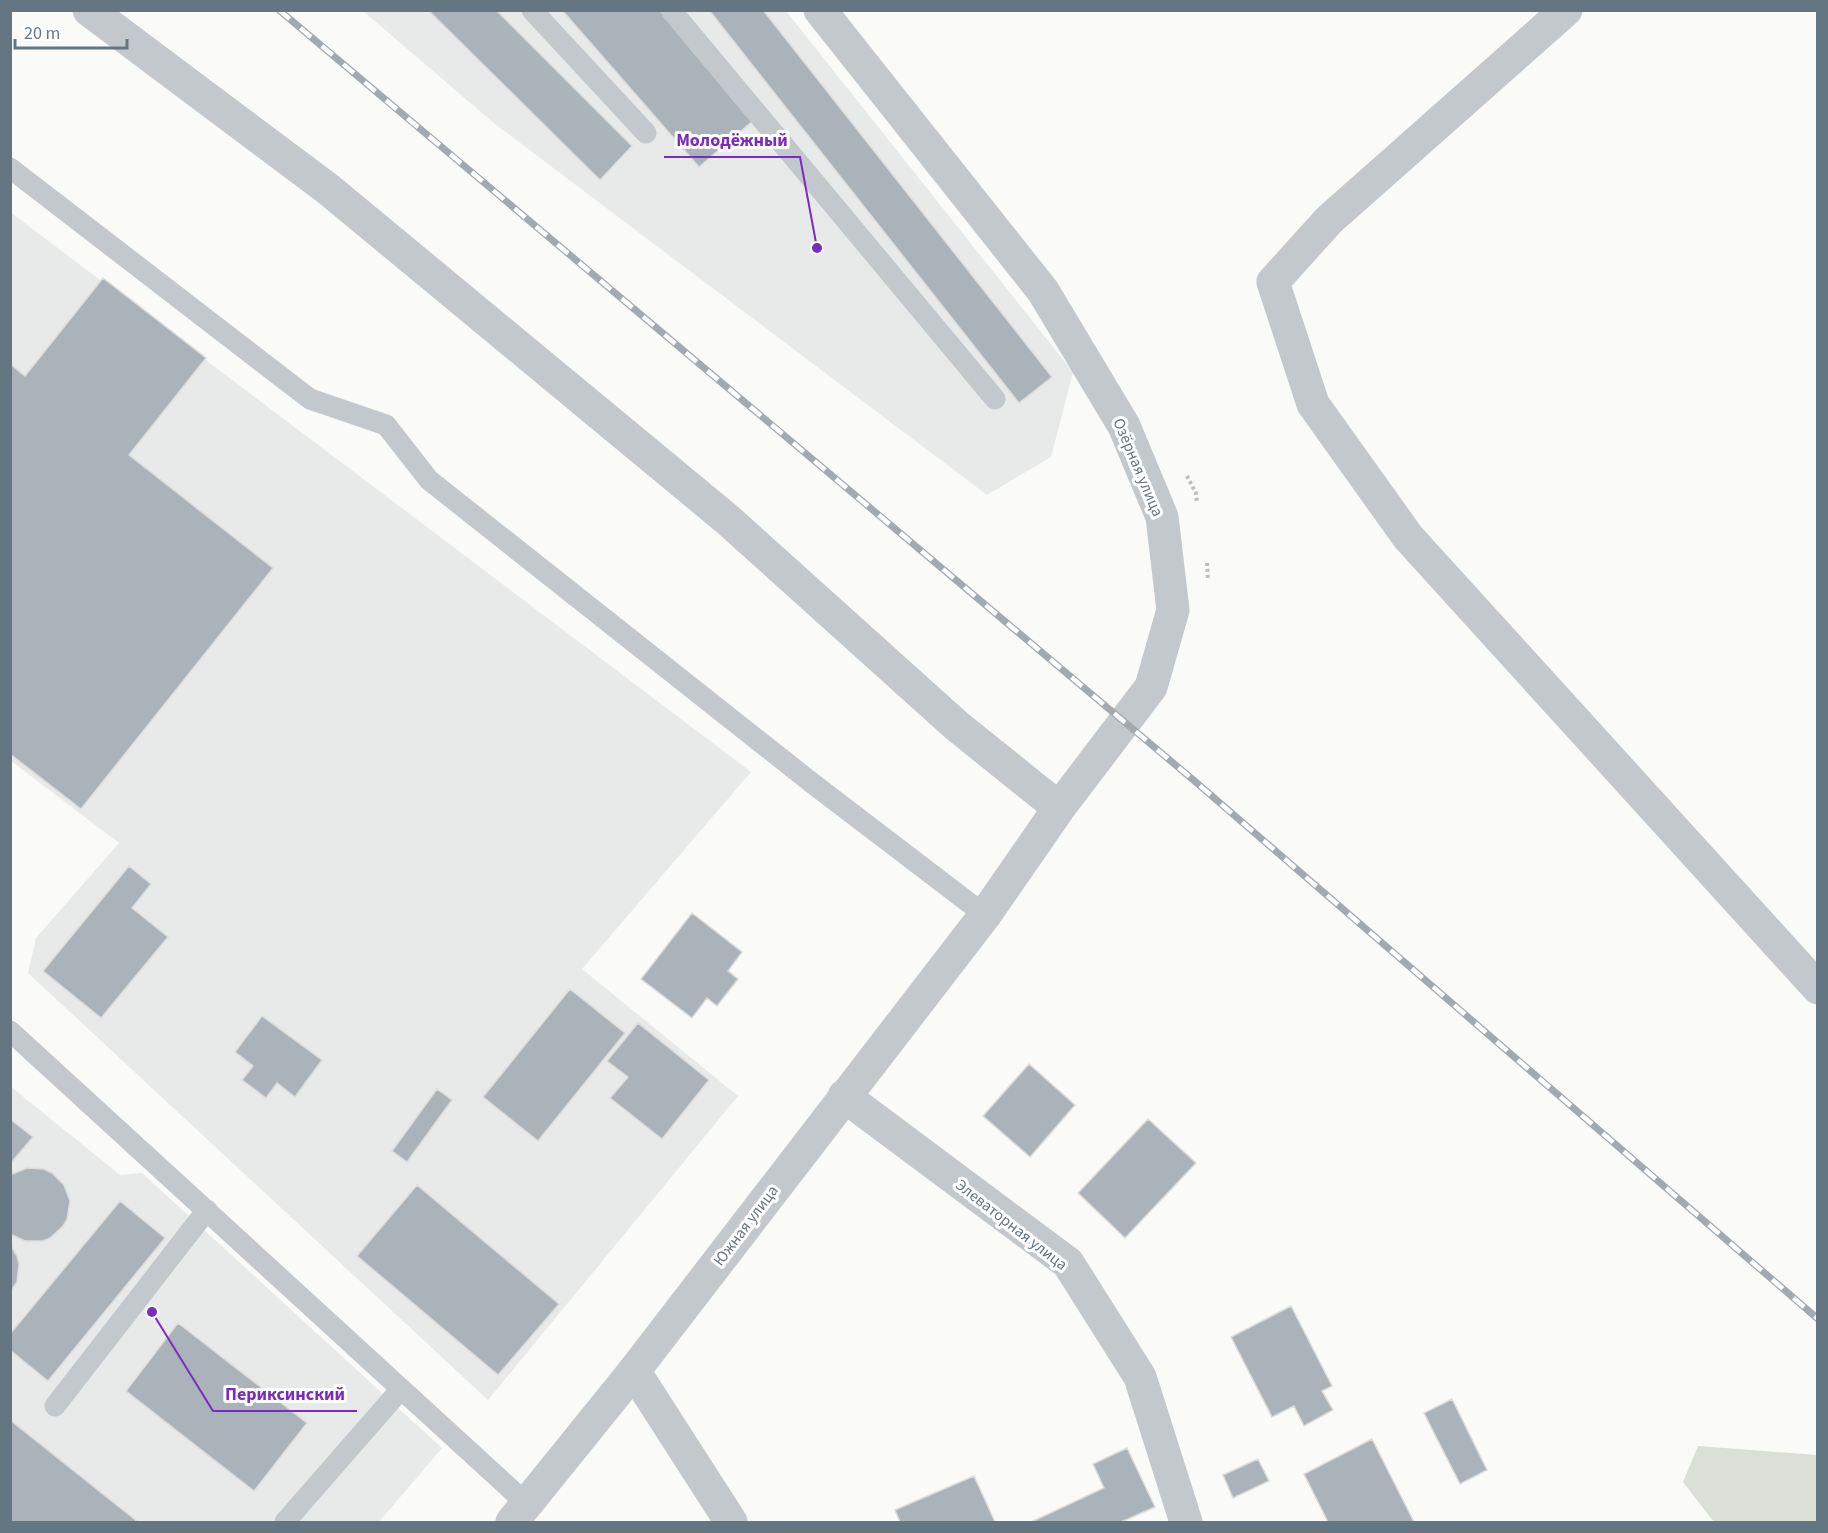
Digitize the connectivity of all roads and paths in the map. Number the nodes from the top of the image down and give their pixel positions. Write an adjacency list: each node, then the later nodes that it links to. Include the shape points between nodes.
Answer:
1 (89, 10): 9 (street, via 328,189 728,520 957,726)
2 (532, 10): 6 (lane)
3 (671, 10): 8 (lane)
4 (820, 10): 9 (street, Озёрная улица, via 1043,291 1124,426 1162,517 1173,610 1151,687)
5 (1566, 10): 11 (street, via 1329,220 1273,282 1313,404 1408,537)
6 (646, 133)
7 (10, 168): 10 (lane, via 310,399 386,425 429,480)
8 (995, 399)
9 (1059, 808): 10 (street, Озёрная улица)
10 (980, 920): 13 (street, Южная улица)
11 (1818, 988)
12 (10, 1031): 14 (lane)
13 (844, 1096): 15 (street, Южная улица); 21 (street, Элеваторная улица, via 1068,1263 1140,1377)
14 (207, 1210): 16 (lane); 17 (lane)
15 (634, 1371): 18 (street, Южная улица); 20 (street)
16 (402, 1389): 18 (lane); 19 (lane)
17 (55, 1406)
18 (519, 1513)
19 (285, 1522)
20 (731, 1522)
21 (1185, 1522)

